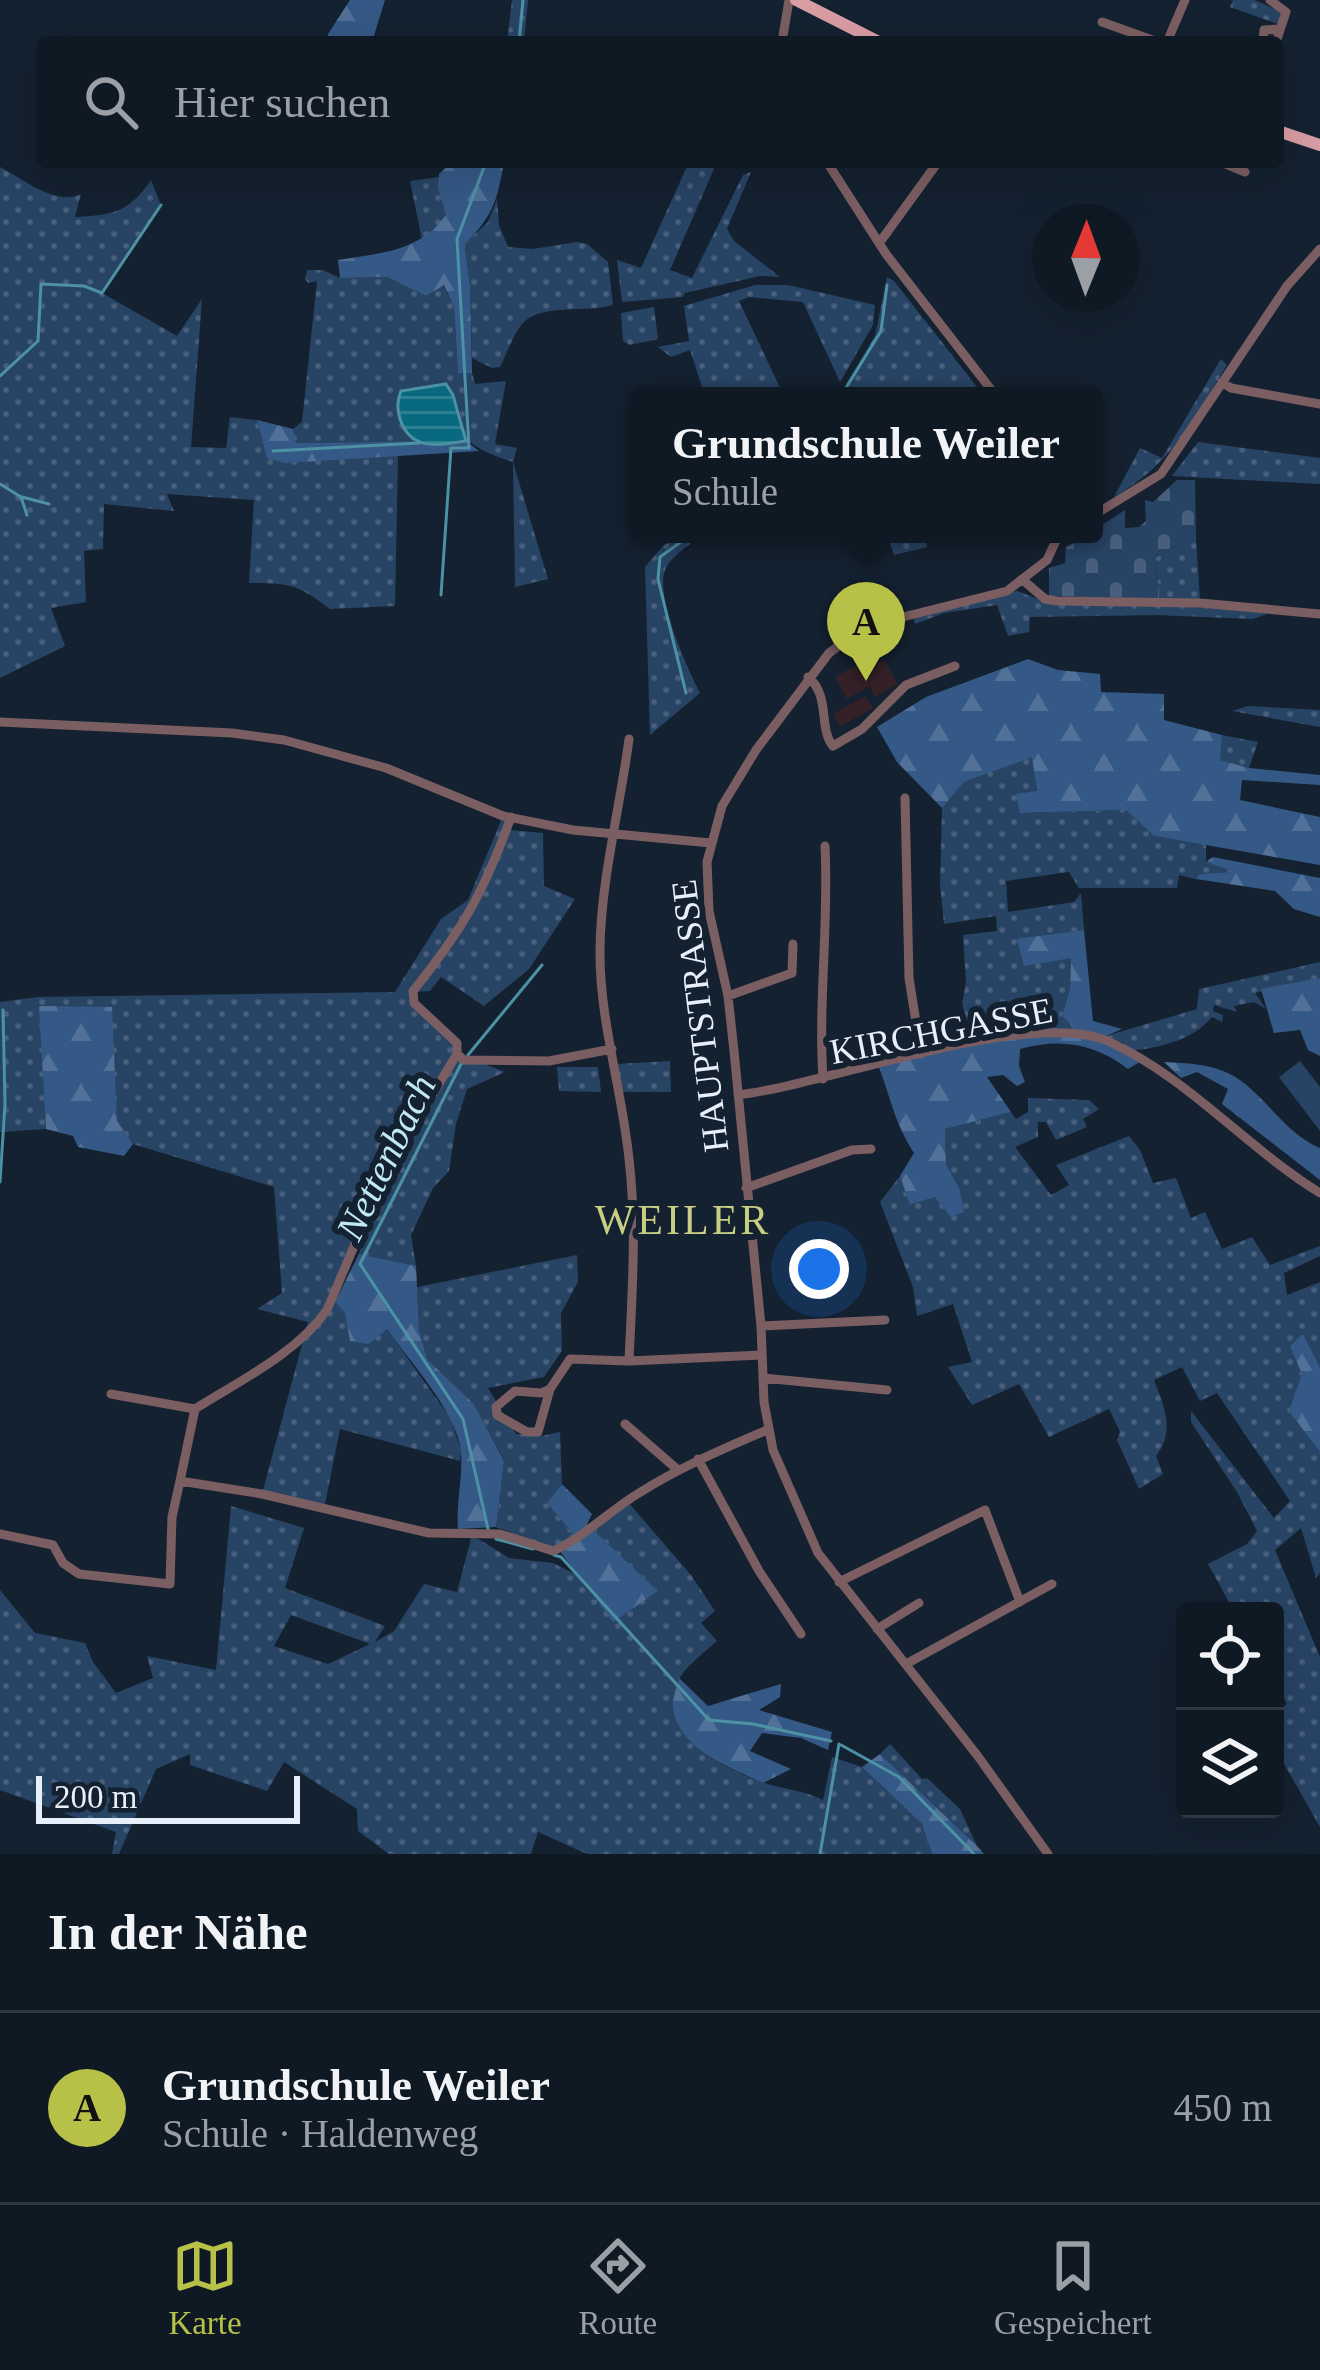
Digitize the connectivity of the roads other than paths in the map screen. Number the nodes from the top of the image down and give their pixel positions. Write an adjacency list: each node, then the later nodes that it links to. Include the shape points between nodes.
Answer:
1 (792, 0): 6 (street); 7 (main road)
2 (1185, 0): 9 (street)
3 (1270, 0): 5 (street, via 1286,12)
4 (1102, 22): 8 (street)
5 (1280, 29): 10 (street); 11 (street)
6 (783, 36)
7 (867, 36)
8 (1141, 36)
9 (1170, 36)
10 (1264, 36)
11 (1278, 36)
12 (1284, 133): 13 (main road)
13 (1320, 145)
14 (831, 168): 18 (street)
15 (933, 168): 18 (street)
16 (1235, 168): 17 (street)
17 (1245, 172)
18 (880, 242): 21 (street)
19 (1320, 249): 20 (street)
20 (1222, 382): 22 (street); 23 (street, via 1161,474)
21 (989, 387)
22 (1320, 404)
23 (1103, 509)
24 (1055, 543): 25 (street)
25 (1024, 581): 26 (street, via 1057,601); 28 (street, HAUPTSTRASSE, via 855,634)
26 (1320, 614)
27 (955, 667): 28 (street, via 906,685 833,746 819,687)
28 (808, 677): 34 (street, HAUPTSTRASSE, via 722,806)
29 (0, 722): 32 (street, via 284,740 386,768)
30 (629, 739): 33 (street)
31 (905, 798): 40 (street, via 909,978)
32 (511, 817): 33 (street); 39 (street, via 466,922 413,992 414,1003 457,1043)
33 (616, 834): 34 (street); 38 (street, via 600,950)
34 (711, 843): 37 (street, HAUPTSTRASSE, via 709,911)
35 (825, 846): 41 (street)
36 (793, 944): 37 (street, via 792,973)
37 (728, 996): 42 (street, HAUPTSTRASSE)
38 (612, 1049): 39 (street, via 549,1061); 49 (street, via 633,1208)
39 (457, 1054): 54 (street, via 385,1173 314,1329)
40 (921, 1054): 41 (street, KIRCHGASSE); 45 (street, KIRCHGASSE, via 1028,1034 1107,1040)
41 (823, 1079): 42 (street, KIRCHGASSE)
42 (738, 1095): 44 (street, HAUPTSTRASSE)
43 (871, 1149): 44 (street)
44 (746, 1188): 47 (street, HAUPTSTRASSE)
45 (1320, 1193)
46 (885, 1320): 47 (street)
47 (761, 1326): 48 (street, HAUPTSTRASSE)
48 (762, 1354): 49 (street); 50 (street, HAUPTSTRASSE)
49 (629, 1361): 51 (street, via 570,1359)
50 (763, 1378): 52 (street); 56 (street, HAUPTSTRASSE)
51 (550, 1389): 51 (street, via 515,1391 497,1415 538,1432)
52 (887, 1390)
53 (111, 1394): 54 (street)
54 (195, 1409): 59 (street)
55 (625, 1424): 58 (street)
56 (767, 1430): 57 (street); 61 (street, HAUPTSTRASSE, via 800,1518)
57 (698, 1459): 58 (street); 66 (street)
58 (678, 1470): 59 (street, via 553,1551)
59 (180, 1481): 60 (street, via 170,1584 79,1574 53,1545)
60 (0, 1534)
61 (839, 1582): 63 (street, via 985,1510); 65 (street, HAUPTSTRASSE)
62 (1052, 1585): 63 (street)
63 (1019, 1602): 67 (street)
64 (920, 1603): 65 (street)
65 (878, 1629): 67 (street, HAUPTSTRASSE)
66 (801, 1634)
67 (906, 1664): 68 (street, HAUPTSTRASSE)
68 (1048, 1854)

